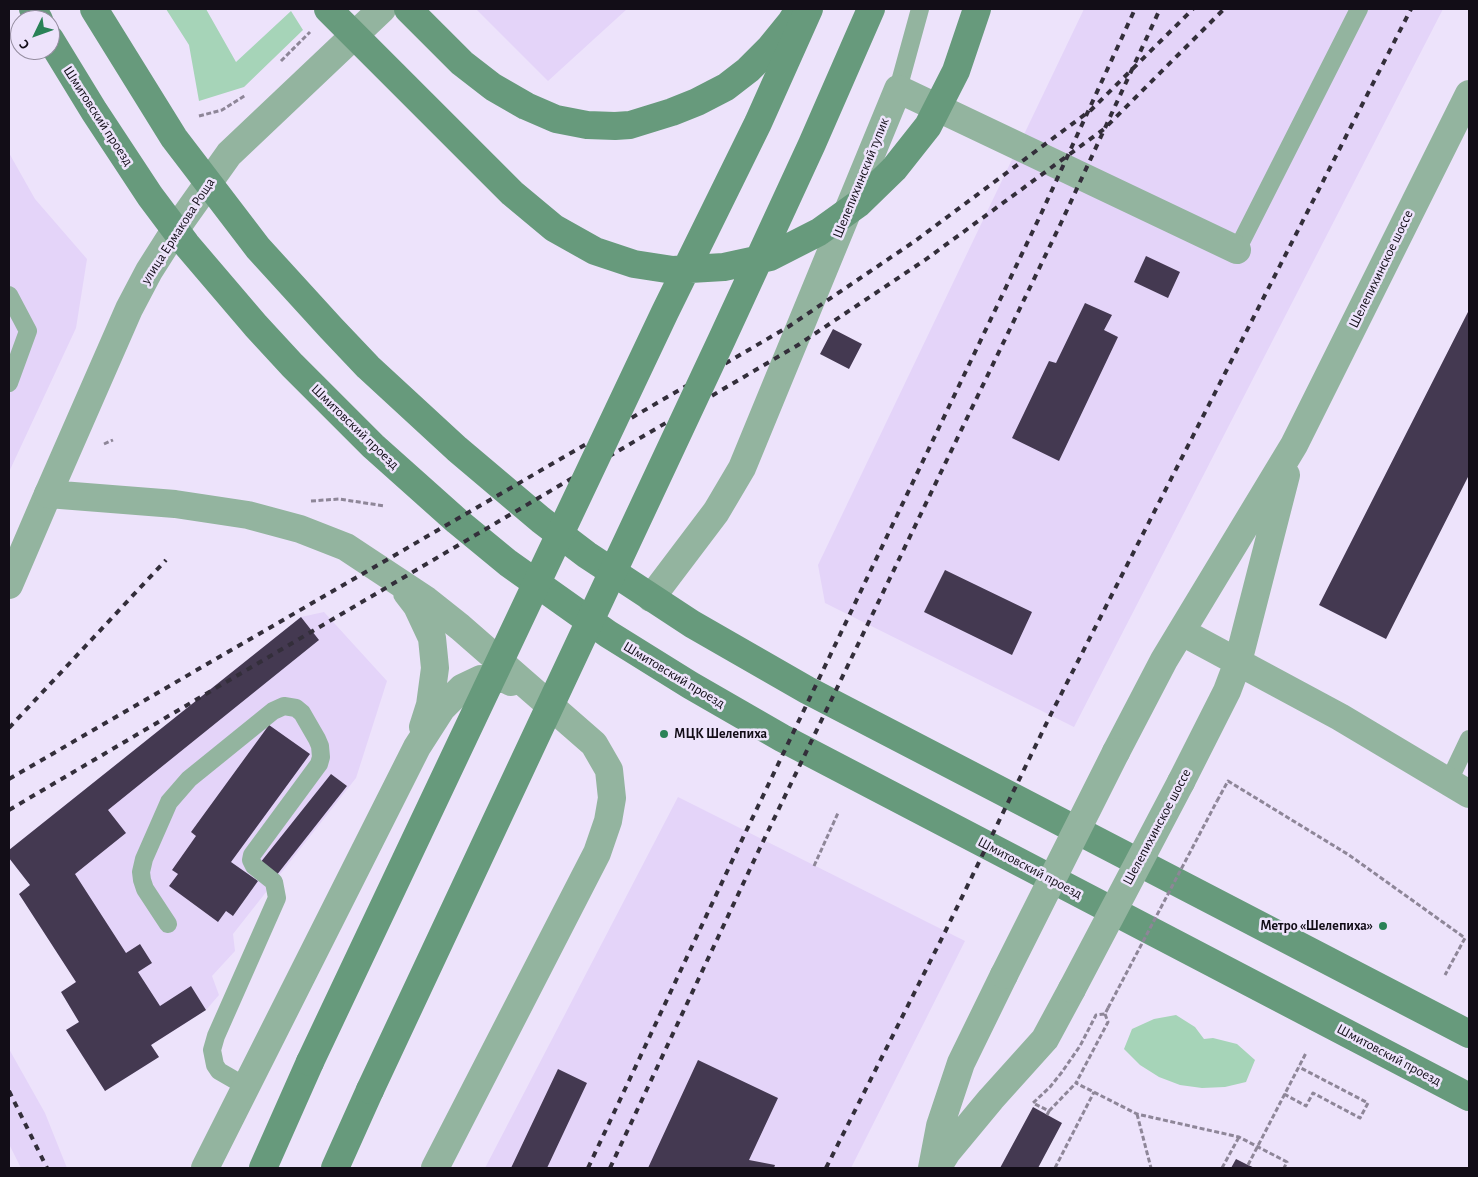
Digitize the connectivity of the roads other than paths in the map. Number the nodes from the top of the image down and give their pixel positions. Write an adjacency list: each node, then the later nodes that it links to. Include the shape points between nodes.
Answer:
1 (94, 9): 14 (main road, via 174,138)
2 (382, 9): 14 (street, улица Ермакова Роща, via 229,154)
3 (408, 9): 4 (main road, via 462,63 493,87 526,106 556,119 615,126 672,112 726,86 769,49)
4 (799, 9)
5 (810, 9): 37 (main road, bridge, via 310,1062)
6 (871, 9): 38 (main road, bridge, via 722,339)
7 (920, 9): 12 (lane)
8 (977, 9): 10 (main road, bridge, via 956,72 928,126 894,168 858,204 819,232 770,257 724,267 673,270 634,264 595,251 554,228)
9 (1359, 9): 16 (lane)
10 (320, 19)
11 (60, 56): 15 (main road, Шмитовский проезд, via 94,112)
12 (898, 89): 16 (street); 23 (street, Шелепихинский тупик, via 742,468 716,512)
13 (1469, 94): 19 (street, Шелепихинское шоссе)
14 (208, 184): 15 (street, улица Ермакова Роща); 23 (main road, via 258,248 331,328 410,407 541,520)
15 (175, 230): 20 (street, улица Ермакова Роща, via 129,309); 35 (main road, Шмитовский проезд, via 292,365 374,446 508,562 608,634 782,738)
16 (1237, 250)
17 (9, 295): 18 (lane, via 28,331)
18 (9, 383)
19 (1294, 445): 24 (street, Шелепихинское шоссе); 25 (street, Шелепихинское шоссе)
20 (48, 494): 21 (street, via 175,504 248,515 300,529 346,547); 22 (street, улица Ермакова Роща)
21 (394, 579): 26 (street, via 433,606); 28 (street, via 417,606 432,638 435,668 430,705)
22 (9, 585)
23 (651, 598): 31 (main road, via 807,690)
24 (1182, 632): 25 (street); 40 (street, Шелепихинское шоссе, bridge, via 1116,752 961,1063 940,1126)
25 (1238, 662): 29 (street); 41 (street, Шелепихинское шоссе, bridge, via 1227,692 1181,782 1045,1039 991,1099)
26 (537, 693): 28 (street, via 505,679 481,679 462,688 442,708); 39 (street, via 594,744 609,770 612,798 608,821 597,853)
27 (1469, 739): 29 (lane)
28 (417, 747): 34 (street)
29 (1459, 787)
30 (168, 924): 34 (lane, via 145,889 141,872 169,802 189,779 273,711 284,706 296,708 302,712 317,739 321,757 252,856 254,866 274,882 277,898 212,1050 219,1071)
31 (1437, 1018): 32 (street); 33 (main road)
32 (1469, 1018)
33 (1469, 1034)
34 (245, 1086): 36 (street)
35 (1469, 1097)
36 (205, 1168)
37 (263, 1168)
38 (334, 1168)
39 (435, 1168)
40 (932, 1168)
41 (937, 1168)

